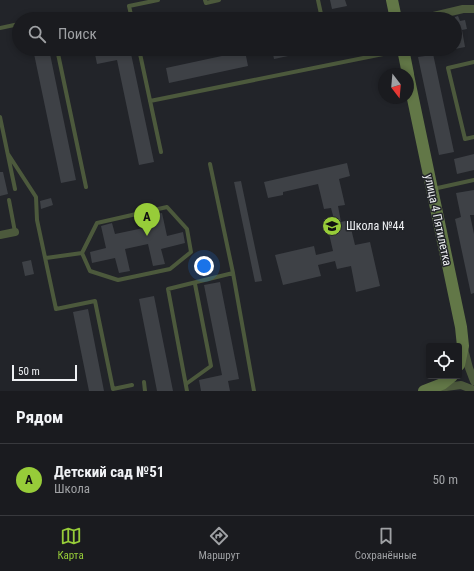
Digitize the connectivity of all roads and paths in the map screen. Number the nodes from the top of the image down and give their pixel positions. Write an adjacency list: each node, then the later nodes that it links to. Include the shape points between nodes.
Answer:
1 (158, 0): 7 (lane, via 129,6)
2 (205, 0): 3 (lane, via 206,3)
3 (219, 0)
4 (318, 0): 8 (lane)
5 (392, 0): 9 (main road)
6 (474, 9): 10 (street)
7 (130, 12)
8 (321, 12)
9 (395, 12)
10 (450, 12)
11 (12, 25): 12 (lane)
12 (0, 28)
13 (58, 56): 27 (lane)
14 (140, 56): 19 (lane)
15 (373, 56): 19 (lane)
16 (404, 56): 18 (main road, улица 4 Пятилетка)
17 (474, 62): 22 (lane, via 448,68 465,139)
18 (407, 68)
19 (150, 101): 23 (lane)
20 (414, 104): 29 (main road, улица 4 Пятилетка)
21 (0, 117): 24 (lane)
22 (474, 137)
23 (161, 152)
24 (8, 154): 28 (lane); 34 (lane, via 36,197 37,220)
25 (210, 164): 35 (lane)
26 (474, 180): 29 (lane)
27 (86, 187)
28 (15, 188)
29 (432, 189): 37 (main road, улица 4 Пятилетка)
30 (9, 200): 31 (lane)
31 (16, 232): 32 (street)
32 (0, 235)
33 (82, 253): 33 (lane, via 90,271 118,280 170,269 191,252 187,229 167,207 97,223); 34 (lane)
34 (46, 258): 43 (lane, via 56,309 95,301 113,389)
35 (233, 274): 36 (lane); 48 (lane)
36 (195, 284): 42 (lane, via 211,366); 42 (lane, via 168,289)
37 (464, 346): 38 (main road, улица 4 Пятилетка); 40 (street, via 468,368)
38 (462, 354)
39 (447, 379): 44 (main road)
40 (474, 381)
41 (144, 382): 46 (lane)
42 (186, 384): 47 (lane)
43 (132, 386)
44 (429, 390): 45 (street, via 461,385)
45 (474, 390)
46 (145, 391)
47 (188, 391)
48 (254, 391)

